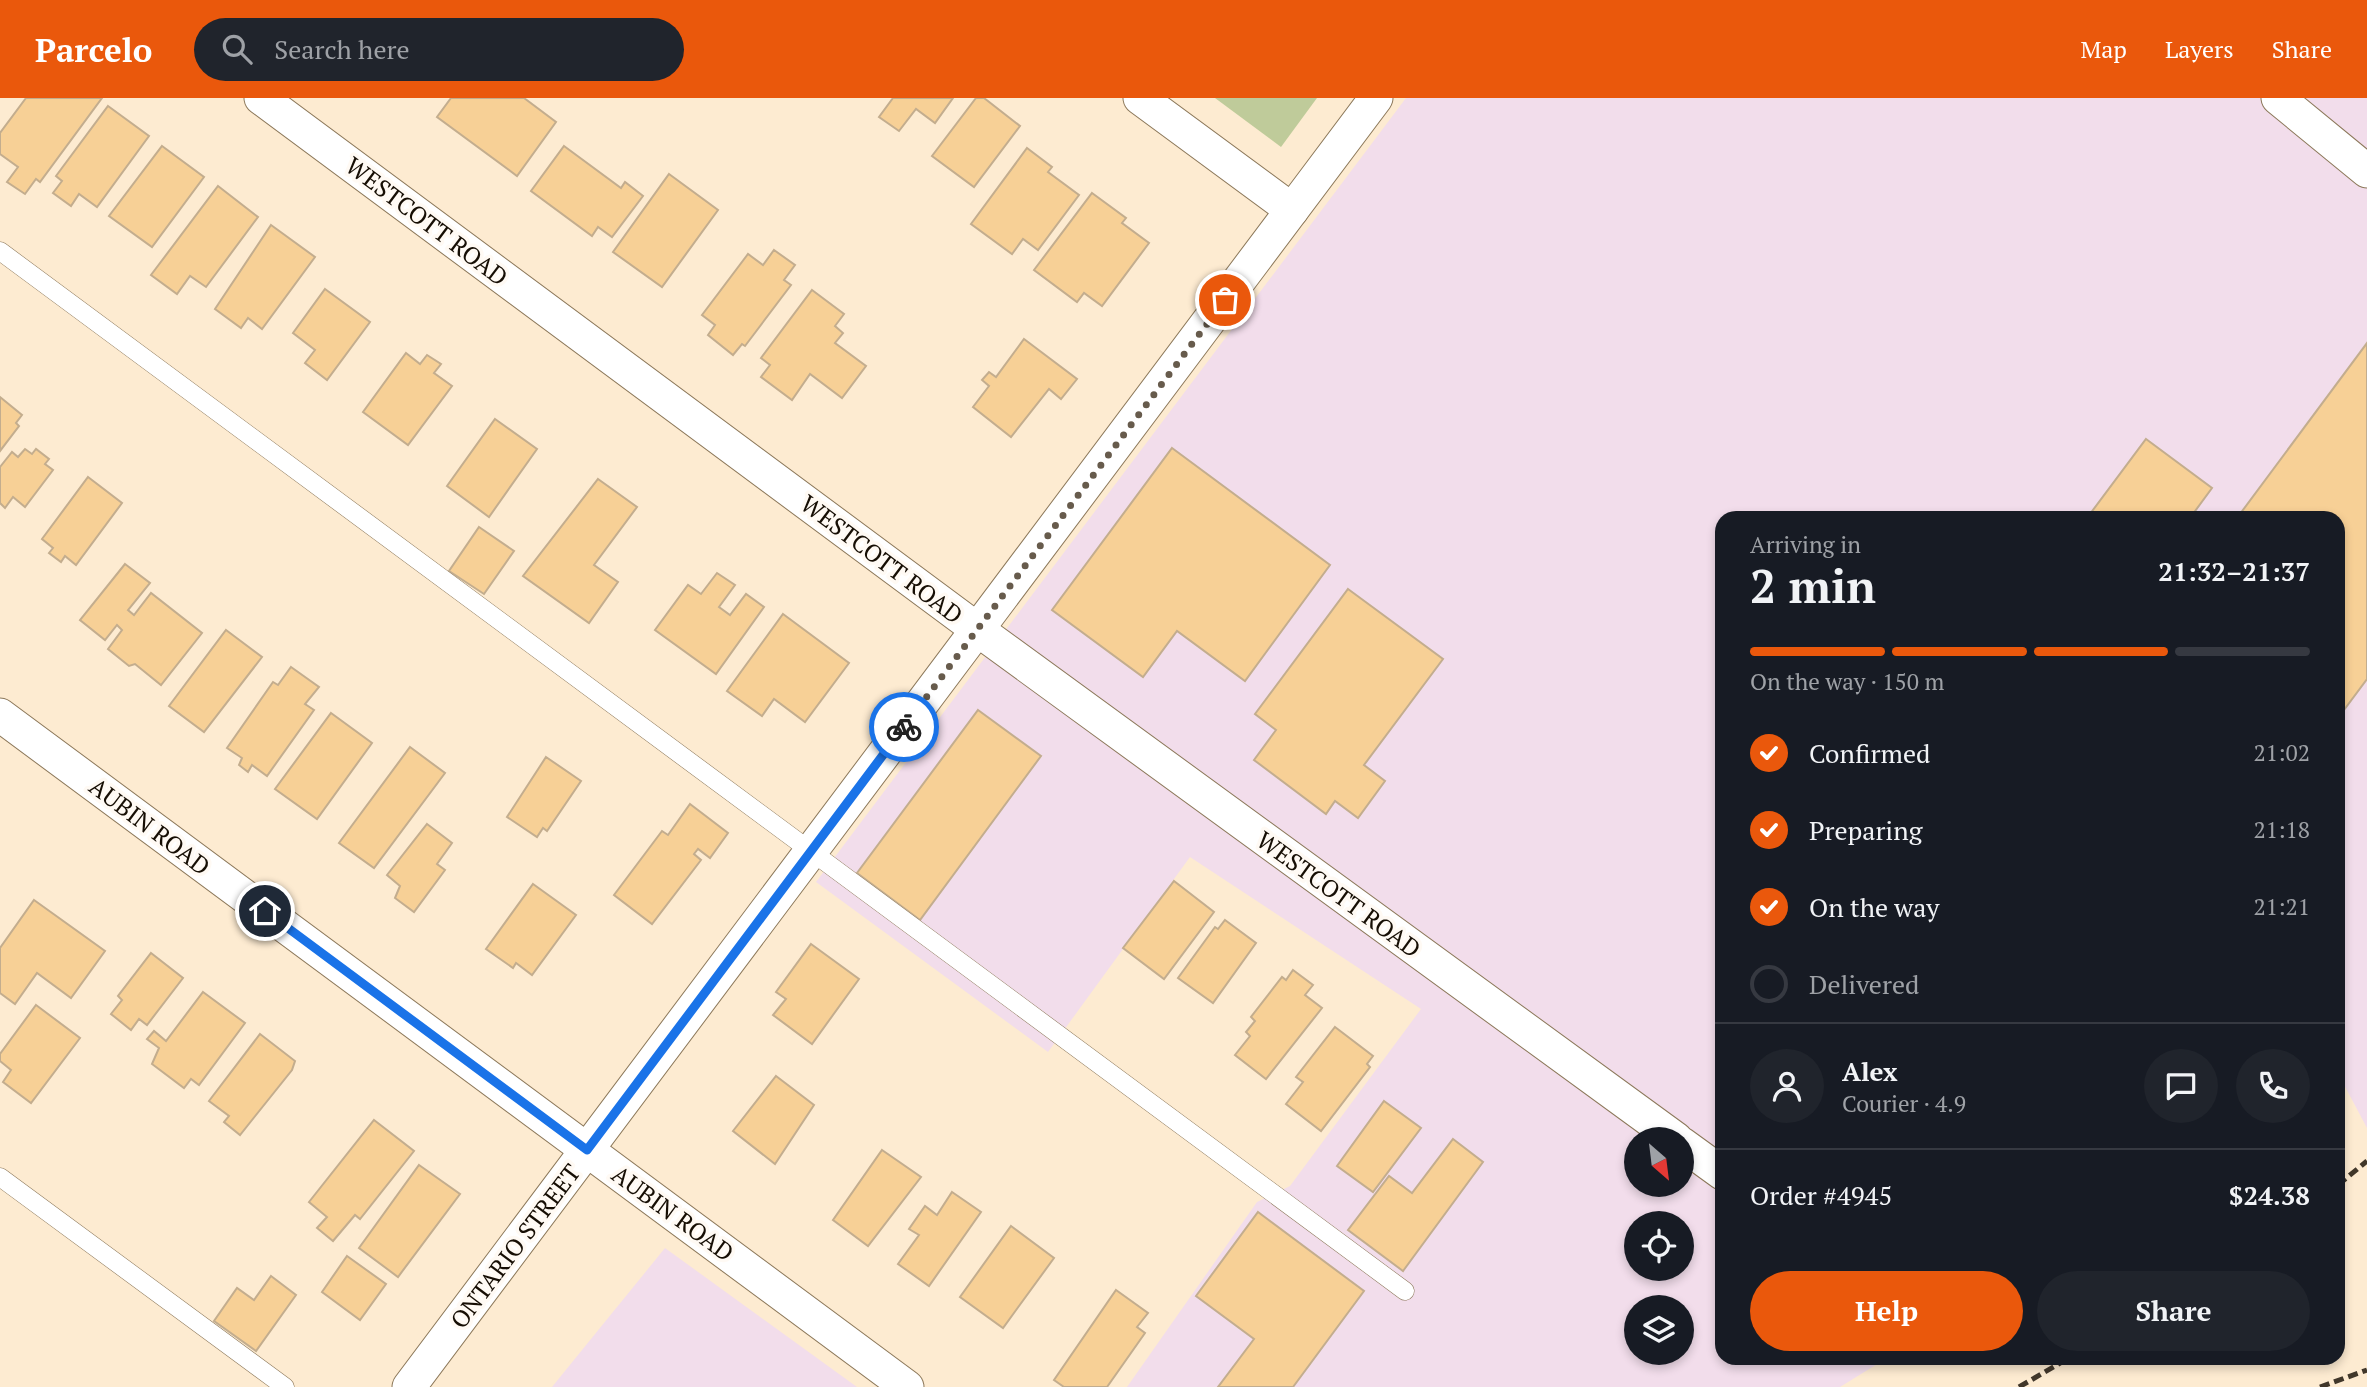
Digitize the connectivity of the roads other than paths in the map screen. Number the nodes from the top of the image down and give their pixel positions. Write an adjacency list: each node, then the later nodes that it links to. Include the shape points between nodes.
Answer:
1 (261, 98): 8 (street, WESTCOTT ROAD)
2 (1140, 98): 6 (street)
3 (1376, 98): 6 (street, ONTARIO STREET)
4 (2278, 98): 5 (street)
5 (2367, 171)
6 (1292, 210): 8 (street, ONTARIO STREET)
7 (0, 251): 10 (lane)
8 (978, 630): 10 (street, ONTARIO STREET); 11 (street, WESTCOTT ROAD)
9 (0, 715): 12 (street, AUBIN ROAD)
10 (811, 851): 12 (street, ONTARIO STREET); 16 (lane)
11 (1660, 1127)
12 (587, 1150): 18 (street, ONTARIO STREET); 19 (street, AUBIN ROAD)
13 (1694, 1153): 14 (street)
14 (1715, 1168)
15 (0, 1177): 17 (lane)
16 (1405, 1291)
17 (285, 1387)
18 (409, 1387)
19 (907, 1387)

